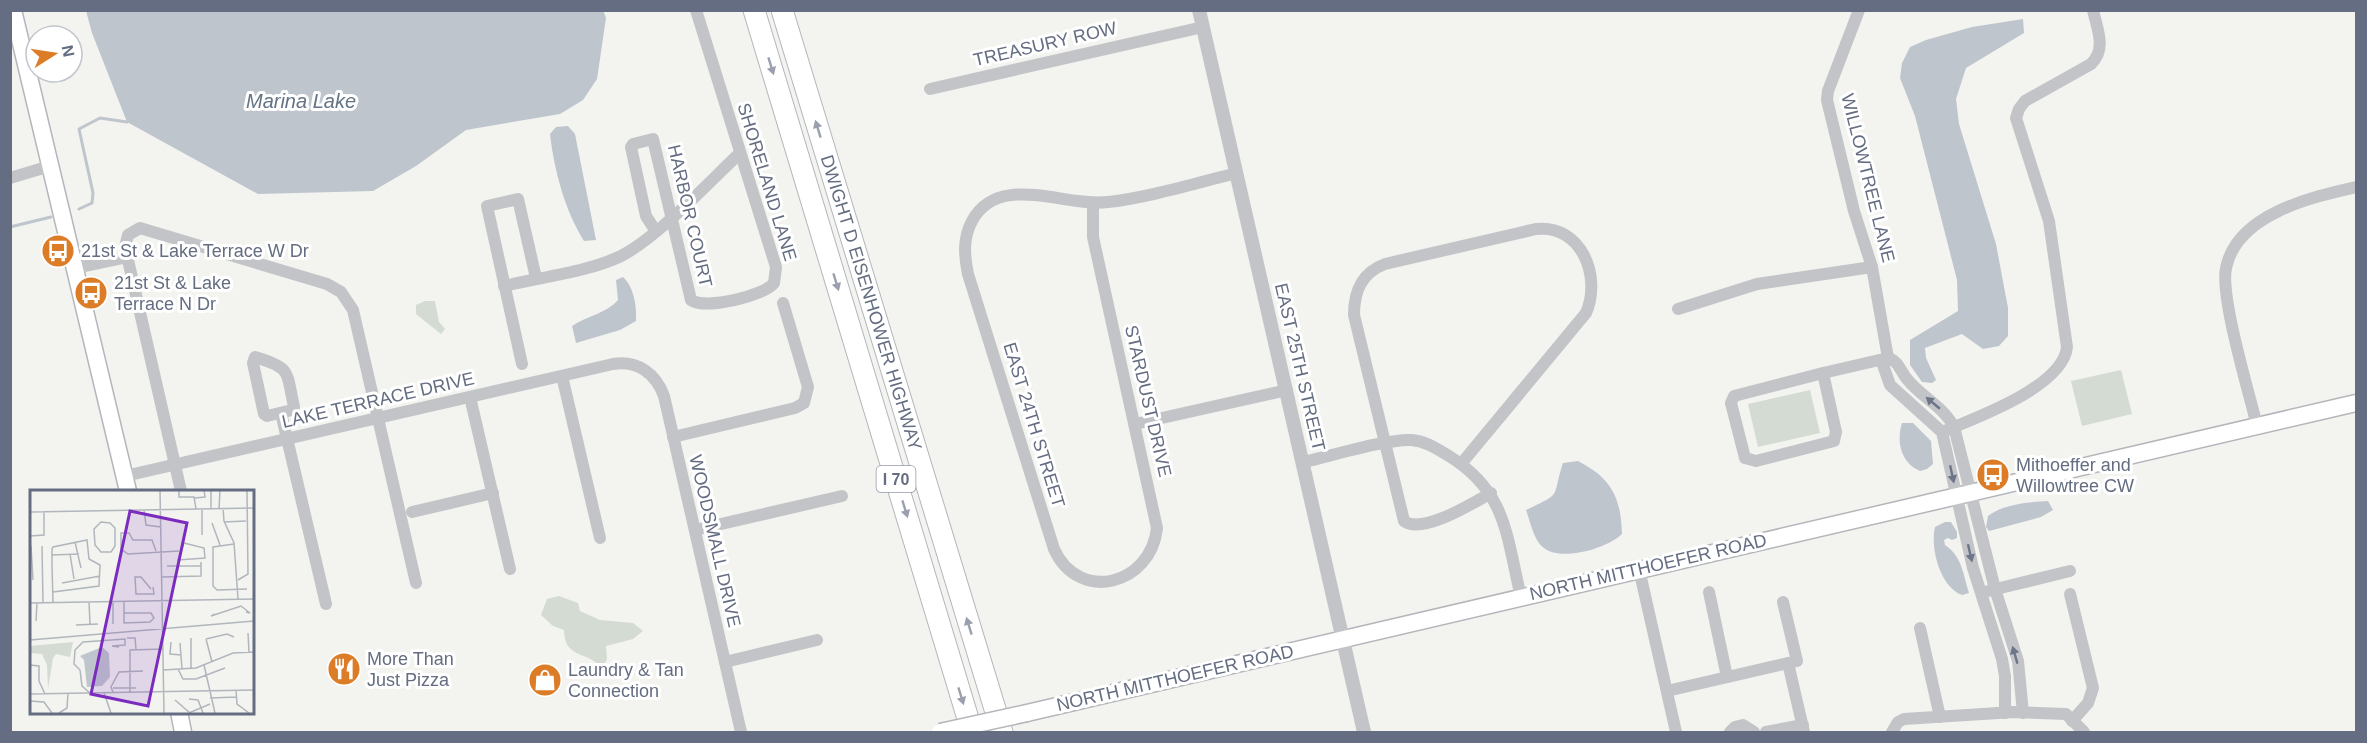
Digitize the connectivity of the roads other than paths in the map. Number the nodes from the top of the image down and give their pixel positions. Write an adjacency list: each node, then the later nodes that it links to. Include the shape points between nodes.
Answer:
1 (13, 10): 11 (main road)
2 (696, 10): 10 (street, SHORELAND LANE)
3 (753, 10): 82 (highway, DWIGHT D EISENHOWER HIGHWAY / I 70, one-way to 82)
4 (782, 10): 83 (highway, DWIGHT D EISENHOWER HIGHWAY / I 70, one-way to 4)
5 (1199, 10): 8 (street, EAST 25TH STREET)
6 (1859, 10): 19 (street, WILLOWTREE LANE, via 1827,100)
7 (2093, 10): 38 (street, via 2101,44 2098,57 2025,101 2016,118 2049,221 2067,347 2065,356 2058,367 2020,398)
8 (1203, 27): 9 (street, TREASURY ROW); 12 (street, EAST 25TH STREET)
9 (930, 89)
10 (740, 153): 16 (street); 23 (street, SHORELAND LANE, via 776,267 774,283 763,292 705,305)
11 (50, 166): 13 (street); 20 (main road)
12 (1237, 173): 15 (street); 31 (street, EAST 25TH STREET)
13 (10, 178)
14 (2356, 187): 37 (street, via 2287,206 2247,234 2229,260 2225,290)
15 (1093, 203): 36 (street, STARDUST DRIVE, via 1093,237); 58 (street, EAST 24TH STREET, via 1018,194 1000,197 975,216 965,245 968,274 1054,549 1063,564 1077,575)
16 (671, 217): 17 (street); 17 (street, HARBOR COURT, via 655,140 633,144 646,216); 23 (street, HARBOR COURT, via 689,295)
17 (656, 230): 21 (street, via 616,258)
18 (128, 256): 20 (street); 35 (street, via 126,237 145,228 327,284 344,295 353,310); 45 (street)
19 (1872, 267): 25 (street, via 1757,284); 26 (street, WILLOWTREE LANE)
20 (76, 268): 46 (main road)
21 (537, 278): 22 (street); 22 (street, via 516,198 489,205 487,209)
22 (504, 286): 27 (street)
23 (695, 303)
24 (783, 303): 40 (street, via 808,390 804,403)
25 (1678, 309)
26 (1888, 358): 29 (street); 38 (street, one-way to 26, via 1949,417); 39 (street, WILLOWTREE LANE, via 1883,365 1890,385)
27 (522, 364)
28 (639, 367): 30 (street, LAKE TERRACE DRIVE, via 617,364); 40 (street, WOODSMALL DRIVE, via 654,377 661,388)
29 (1823, 373): 29 (street, via 1734,396 1731,403 1745,458 1756,461 1834,441 1836,432)
30 (562, 376): 32 (street, LAKE TERRACE DRIVE); 54 (street)
31 (1287, 390): 36 (street); 43 (street, EAST 25TH STREET)
32 (470, 397): 35 (street, LAKE TERRACE DRIVE); 48 (street)
33 (2356, 403): 37 (main road, NORTH MITTHOEFER ROAD)
34 (281, 413): 34 (street, via 294,407 285,369 255,357 264,414); 41 (street)
35 (378, 418): 41 (street, LAKE TERRACE DRIVE); 59 (street)
36 (1135, 424): 58 (street, STARDUST DRIVE, via 1156,519 1156,541 1140,568)
37 (2257, 426): 50 (main road, NORTH MITTHOEFER ROAD)
38 (1954, 427): 39 (street); 50 (street)
39 (1942, 432): 50 (street, one-way to 50)
40 (673, 437): 53 (street, WOODSMALL DRIVE)
41 (287, 439): 45 (street, LAKE TERRACE DRIVE); 66 (street)
42 (1384, 444): 43 (street); 44 (street, via 1419,441); 44 (street, via 1354,315 1355,298 1364,278 1385,264 1536,229 1569,235 1582,251 1589,273 1592,296 1586,313); 49 (street, via 1406,523 1414,525 1442,518)
43 (1304, 462): 68 (street, EAST 25TH STREET)
44 (1461, 464): 49 (street)
45 (175, 465): 46 (street, LAKE TERRACE DRIVE); 47 (street)
46 (127, 484)
47 (181, 490)
48 (492, 493): 52 (street); 56 (street)
49 (1491, 493): 64 (street, via 1502,516)
50 (1964, 494): 55 (main road, NORTH MITTHOEFER ROAD); 60 (street); 62 (street, one-way to 62)
51 (842, 496): 53 (street)
52 (412, 512)
53 (695, 530): 70 (street, WOODSMALL DRIVE)
54 (600, 538)
55 (1639, 569): 64 (main road, NORTH MITTHOEFER ROAD); 73 (street)
56 (510, 570)
57 (2070, 571): 60 (street)
58 (1108, 581)
59 (417, 584)
60 (1995, 589): 62 (street); 74 (street, one-way to 60, via 2018,661)
61 (1709, 592): 72 (street)
62 (1981, 592): 74 (street)
63 (2070, 594): 77 (street, via 2093,688 2088,703)
64 (1521, 597): 68 (main road, NORTH MITTHOEFER ROAD)
65 (1783, 602): 71 (street, via 1797,661)
66 (326, 604)
67 (1920, 628): 76 (street)
68 (1344, 638): 81 (main road, NORTH MITTHOEFER ROAD, bridge); 84 (street, EAST 25TH STREET)
69 (817, 640): 70 (street)
70 (725, 662): 80 (street, WOODSMALL DRIVE)
71 (1788, 663): 72 (street); 78 (street)
72 (1727, 677): 73 (street)
73 (1667, 691): 85 (street)
74 (2014, 712): 76 (street); 77 (street, via 2066,714)
75 (178, 713): 79 (main road)
76 (1940, 717): 89 (street, via 1902,720)
77 (2072, 721): 90 (street)
78 (1803, 729): 88 (street)
79 (183, 732)
80 (741, 732)
81 (940, 732)
82 (972, 732)
83 (1002, 732)
84 (1364, 732)
85 (1676, 732)
86 (1730, 732): 87 (street, via 1743,724)
87 (1754, 732)
88 (1766, 732)
89 (1892, 732)
90 (2084, 732)

